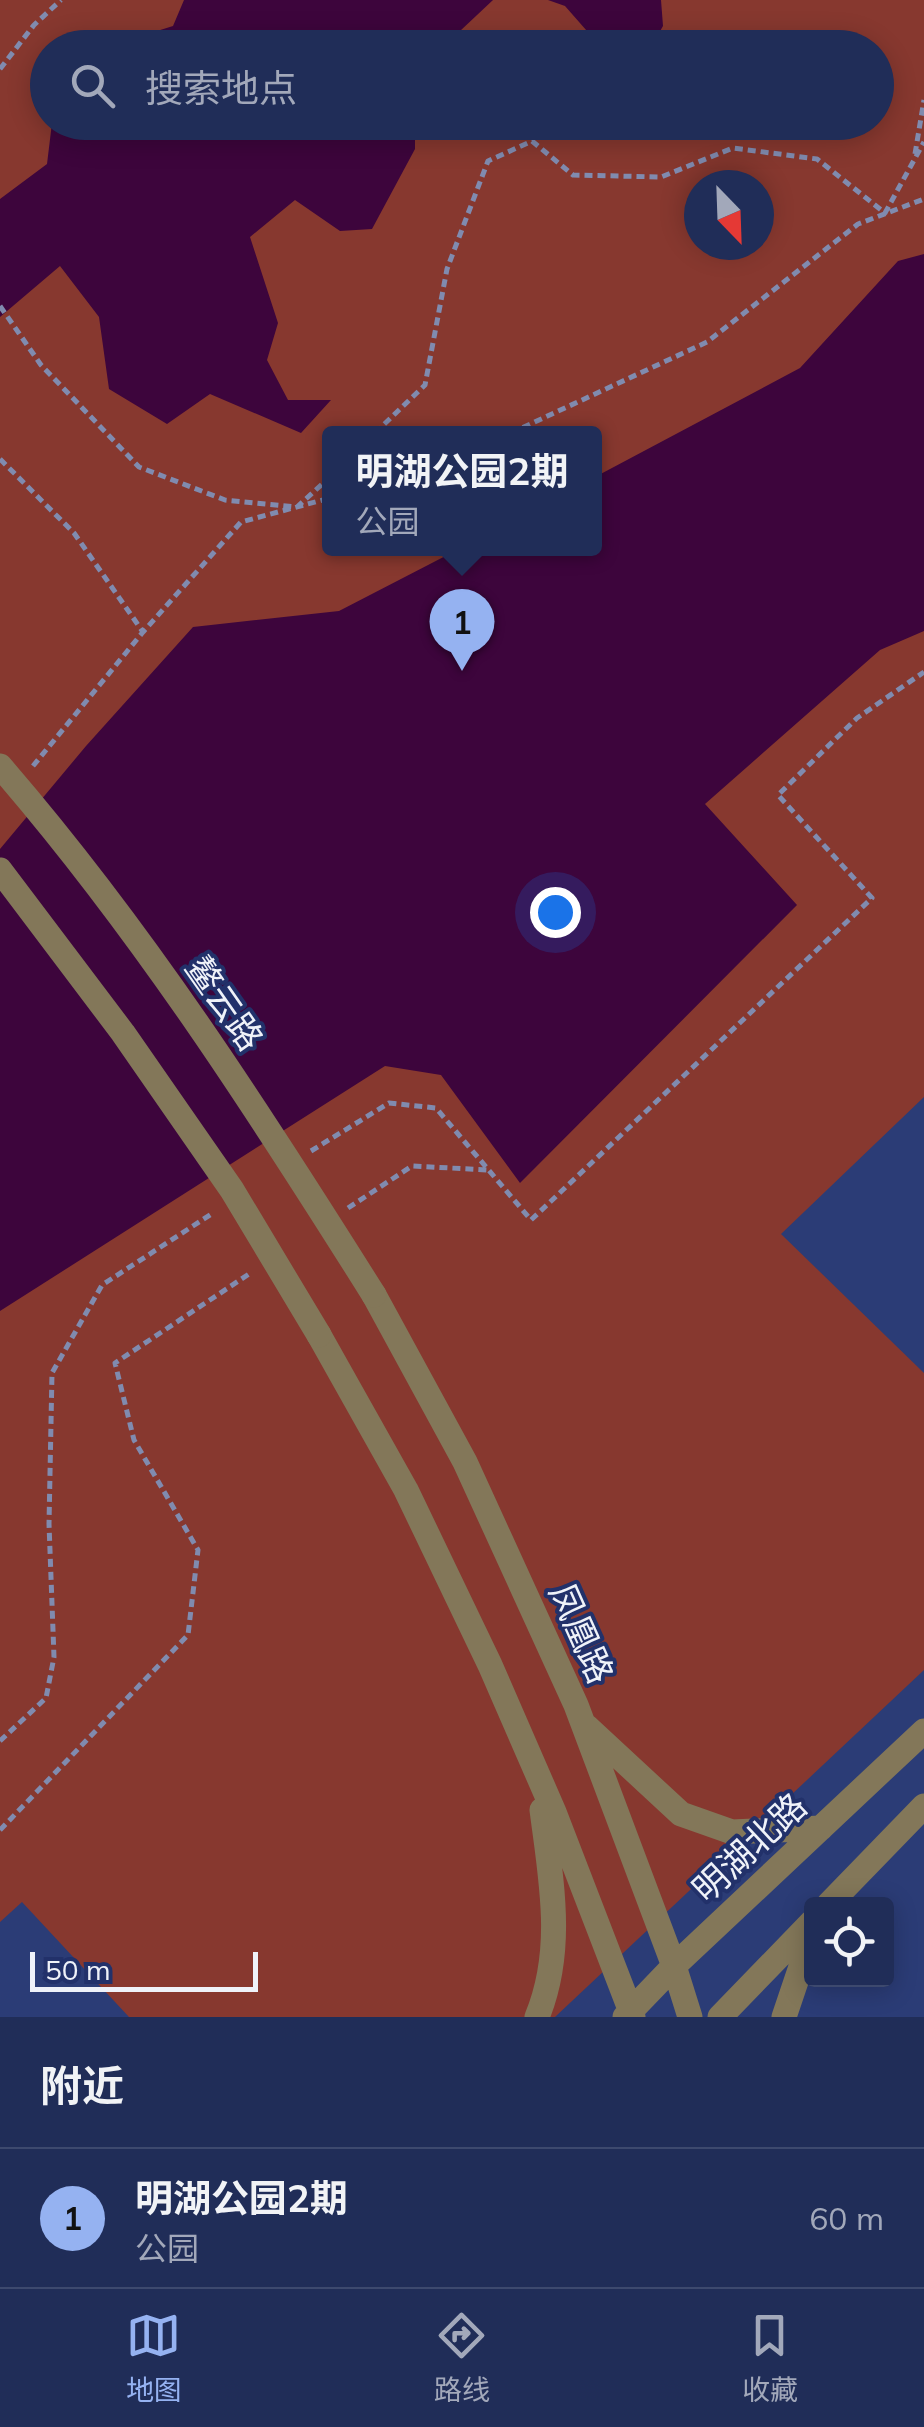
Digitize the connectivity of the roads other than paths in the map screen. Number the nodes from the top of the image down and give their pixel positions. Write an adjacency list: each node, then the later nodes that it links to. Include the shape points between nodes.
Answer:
1 (12, 771): 3 (street, 鳌云路, bridge, via 176,992)
2 (0, 870): 6 (street, bridge, via 221,1174 319,1335 406,1490)
3 (374, 1295): 4 (street, 凤凰路, via 465,1462)
4 (584, 1724): 8 (street, via 681,1814 732,1832); 12 (street, 凤凰路)
5 (924, 1731): 8 (street, 明湖北路)
6 (538, 1775): 13 (street); 14 (street, via 556,1922)
7 (924, 1806): 9 (street)
8 (820, 1828): 12 (street, 明湖北路)
9 (836, 1897)
10 (804, 1930): 16 (street)
11 (804, 1958): 17 (street)
12 (674, 1966): 13 (street, 明湖北路); 15 (street, 凤凰路)
13 (630, 2015)
14 (536, 2017)
15 (690, 2017)
16 (720, 2017)
17 (784, 2017)

